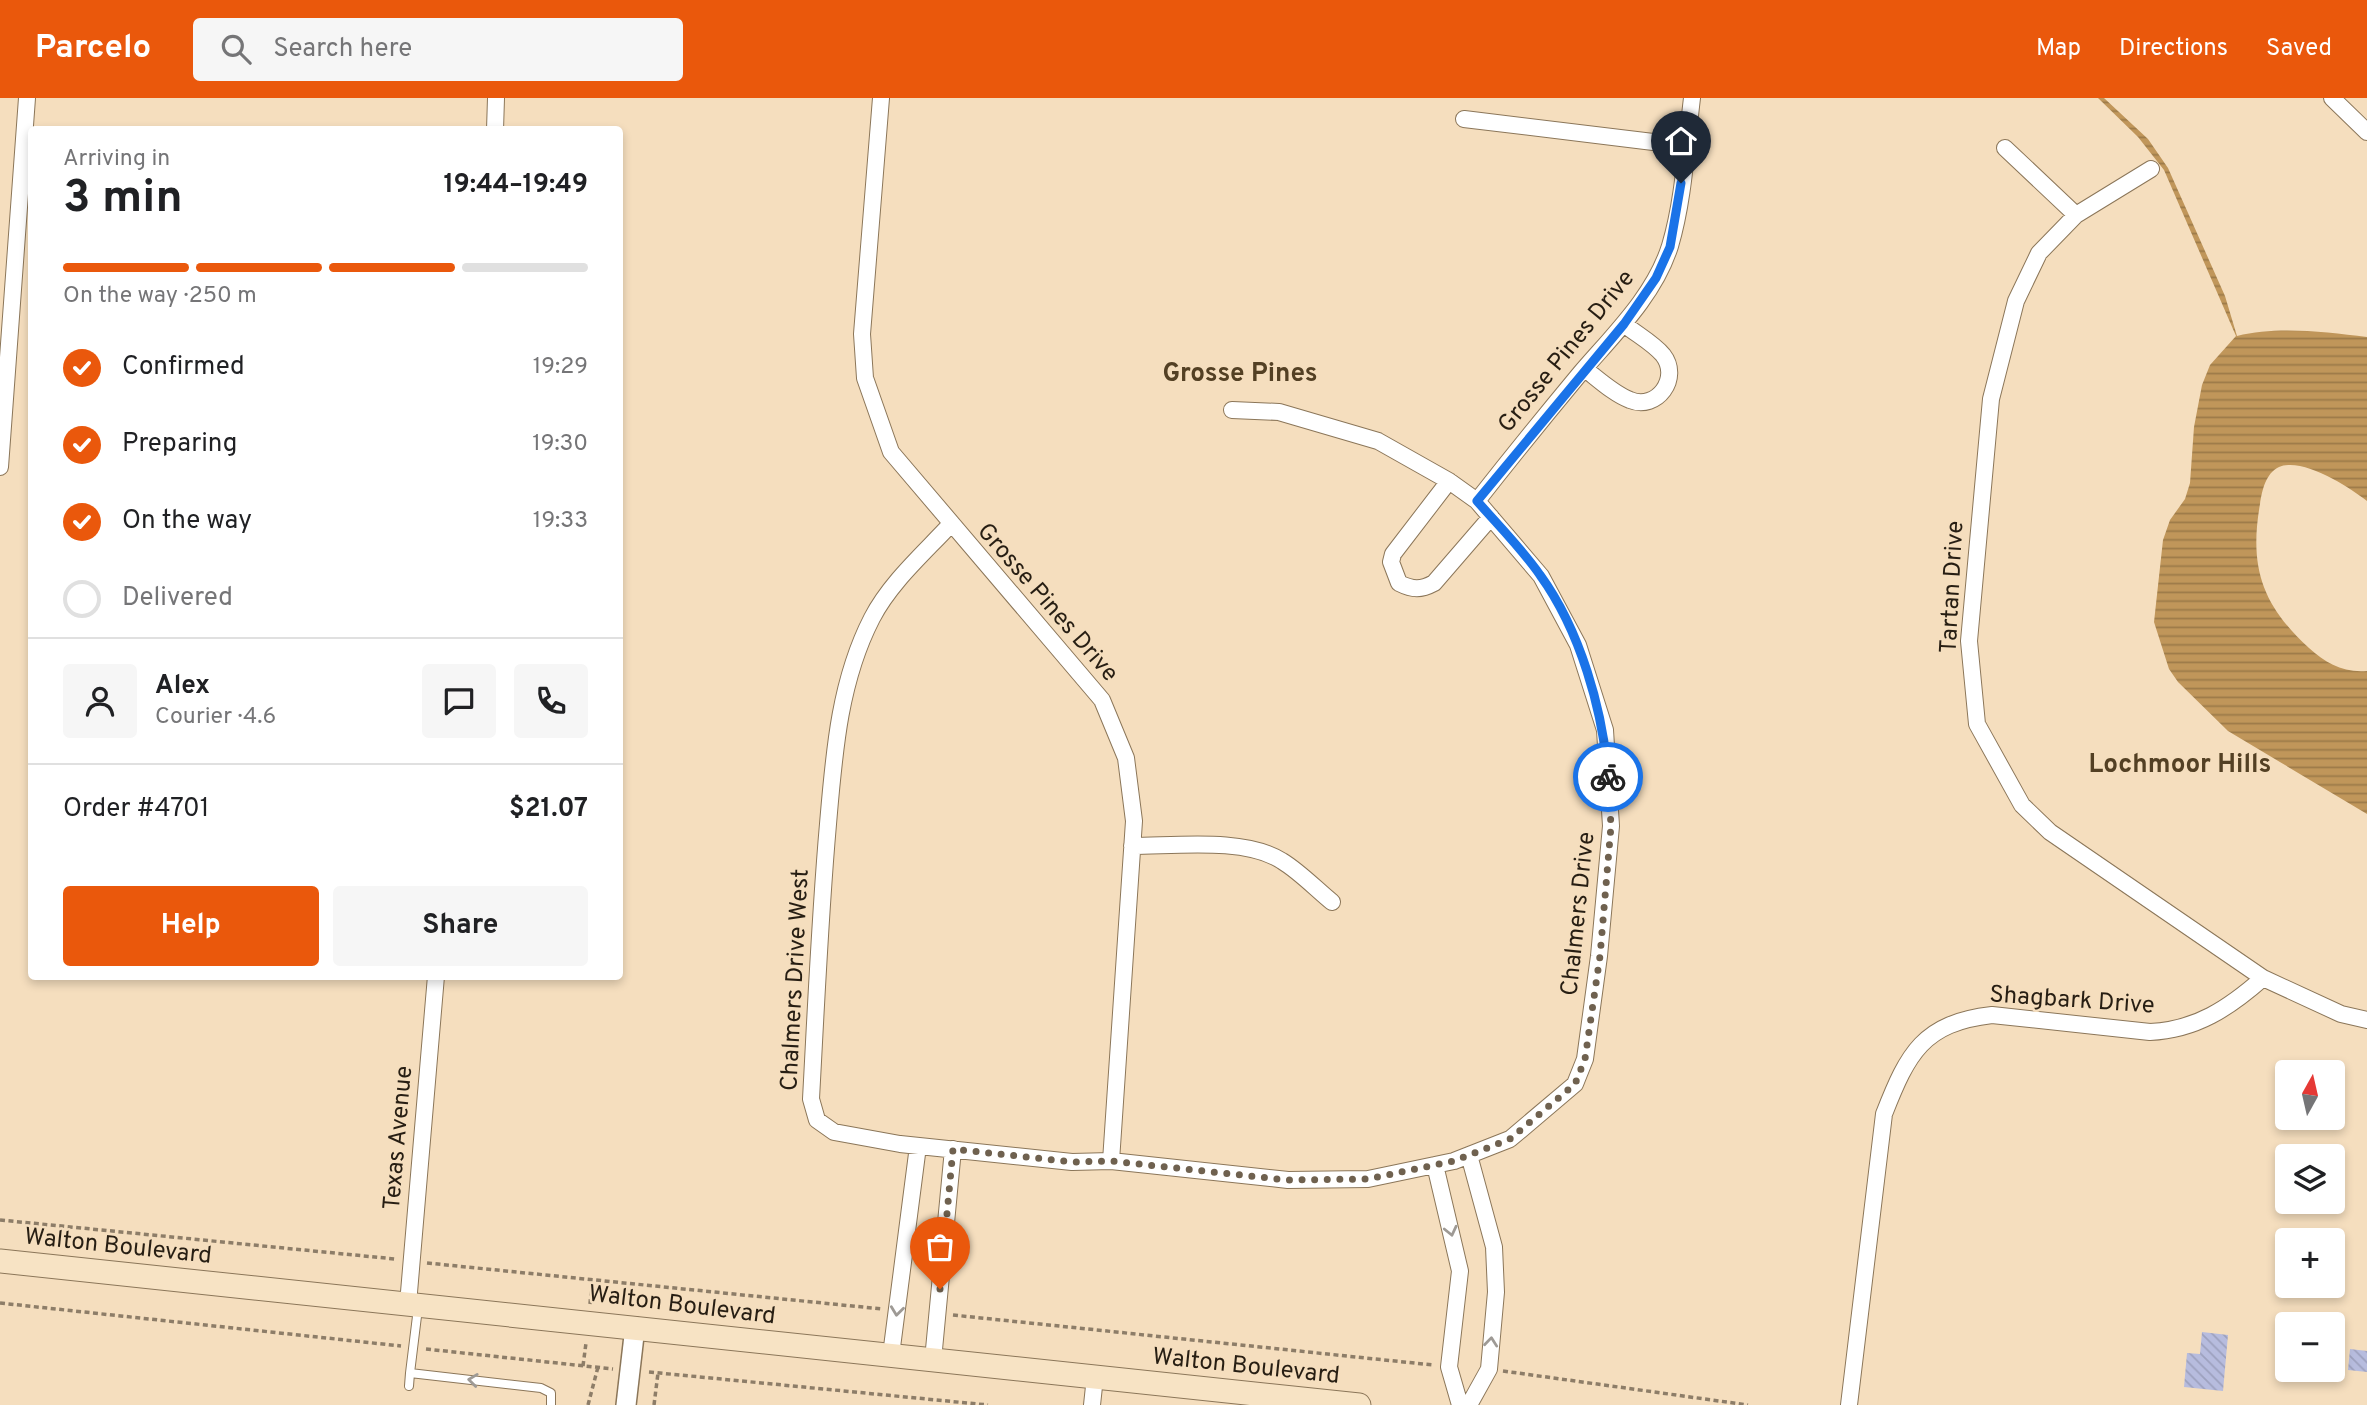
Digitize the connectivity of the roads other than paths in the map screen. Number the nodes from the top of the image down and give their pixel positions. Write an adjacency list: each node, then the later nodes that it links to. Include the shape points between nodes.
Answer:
1 (27, 98): 16 (street)
2 (496, 98): 7 (street)
3 (881, 98): 20 (street, Grosse Pines Drive, via 862,334 865,379 891,452)
4 (1692, 98): 9 (street, Grosse Pines Drive)
5 (2332, 98): 8 (street)
6 (1464, 119): 9 (street)
7 (495, 126)
8 (2367, 132)
9 (1686, 146): 13 (street, Grosse Pines Drive, via 1670,247 1656,278)
10 (2006, 149): 12 (street)
11 (2151, 169): 12 (street, Tartan Drive)
12 (2076, 215): 23 (street, Tartan Drive, via 2039,253 2016,301 1991,399 1969,641 1977,724 2022,805 2050,832)
13 (1624, 324): 14 (street, Grosse Pines Drive); 14 (street, via 1663,355 1669,368 1668,383 1658,397 1644,404 1628,400)
14 (1585, 369): 18 (street, Grosse Pines Drive)
15 (1232, 410): 17 (street, Chalmers Drive, via 1279,412 1378,441)
16 (0, 467)
17 (1449, 481): 18 (street, Chalmers Drive); 19 (street, via 1393,554 1391,562 1399,583 1410,589 1434,583)
18 (1477, 501): 19 (street, Chalmers Drive)
19 (1491, 517): 28 (street, Chalmers Drive, via 1541,576 1578,645 1605,730 1611,826 1600,956 1585,1059 1575,1084 1510,1139)
20 (950, 525): 21 (street, Grosse Pines Drive, via 1102,700 1126,758 1134,821); 26 (street, Chalmers Drive West, via 872,617 850,671 836,736 811,1099 817,1119 834,1132)
21 (1132, 846): 22 (street, via 1216,845 1256,850 1281,860); 29 (street, Grosse Pines Drive)
22 (1332, 902)
23 (2263, 978): 25 (street, via 2340,1014); 45 (street, Shagbark Drive, via 2230,1007 2176,1031 1992,1015 1942,1026 1920,1042 1901,1070 1884,1114)
24 (436, 980): 32 (street, Texas Avenue, via 412,1261)
25 (2367, 1020)
26 (918, 1146): 27 (street, Chalmers Drive West); 34 (street, one-way to 34)
27 (953, 1149): 29 (street, Chalmers Drive West, via 1072,1162); 35 (street)
28 (1462, 1158): 30 (street, Chalmers Drive West); 44 (street, one-way to 28, via 1489,1369 1496,1292 1494,1247)
29 (1111, 1161): 30 (street, Chalmers Drive West, via 1287,1180 1368,1179)
30 (1435, 1165): 43 (street, one-way to 43, via 1460,1270 1449,1367)
31 (0, 1261): 32 (main road, Walton Boulevard)
32 (413, 1305): 33 (main road, Walton Boulevard); 36 (lane)
33 (635, 1327): 34 (main road, Walton Boulevard); 40 (street)
34 (891, 1355): 35 (main road, Walton Boulevard)
35 (933, 1360): 37 (main road, Walton Boulevard)
36 (410, 1373): 38 (lane); 39 (lane, one-way to 36, via 551,1393 541,1388)
37 (1095, 1377): 41 (street); 42 (main road, Walton Boulevard)
38 (409, 1386)
39 (551, 1405)
40 (626, 1405)
41 (1092, 1405)
42 (1359, 1405)
43 (1460, 1405)
44 (1469, 1405)
45 (1849, 1405)

